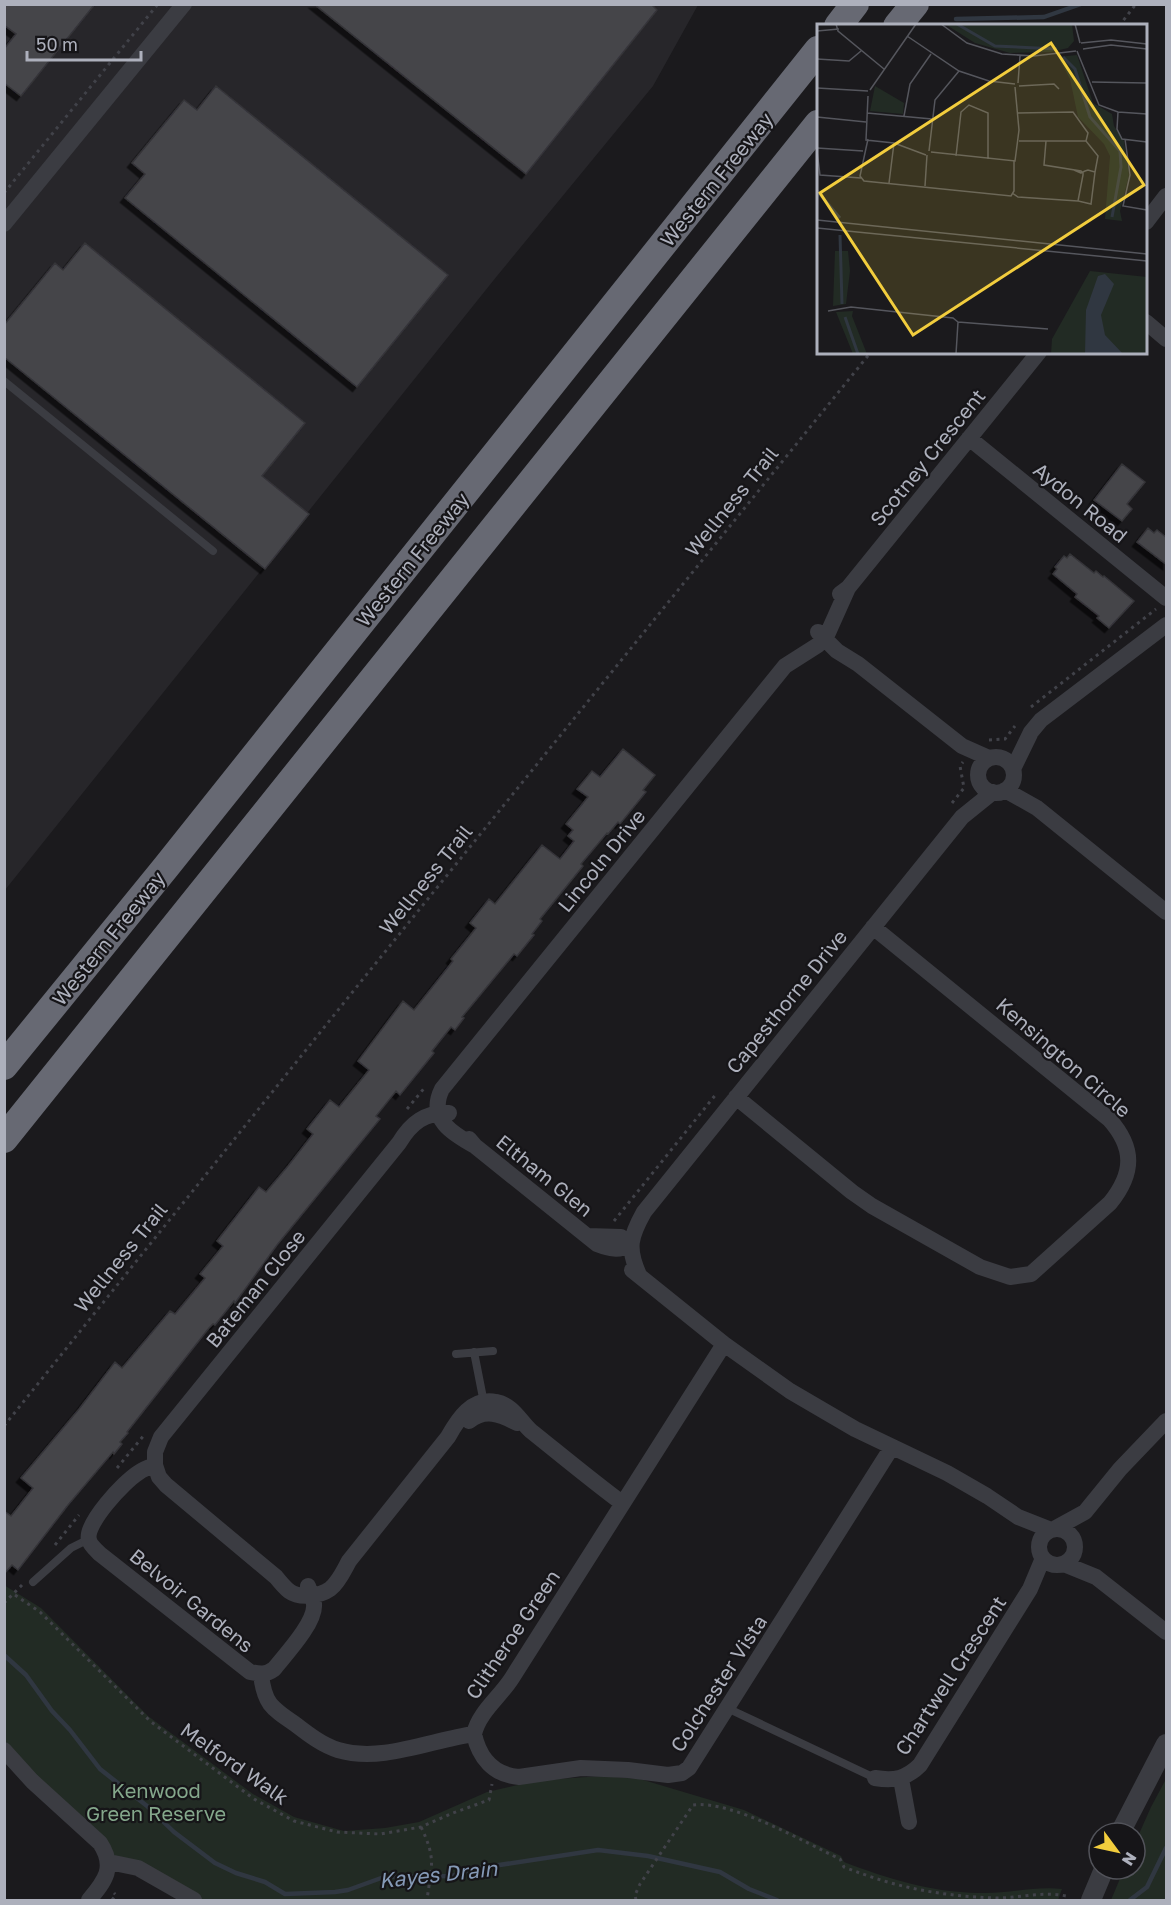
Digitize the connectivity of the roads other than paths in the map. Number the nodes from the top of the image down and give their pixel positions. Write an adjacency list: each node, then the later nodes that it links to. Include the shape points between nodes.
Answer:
1 (184, 4): 10 (street)
2 (855, 4): 4 (highway)
3 (915, 4): 5 (highway)
4 (840, 24)
5 (899, 24)
6 (817, 53): 26 (highway, Western Freeway)
7 (817, 126): 29 (highway)
8 (1167, 196): 9 (street)
9 (1147, 221)
10 (4, 224)
11 (1147, 323): 12 (street)
12 (1167, 339)
13 (1037, 354): 15 (street, Scotney Crescent)
14 (4, 381): 16 (lane)
15 (969, 438): 17 (street, Aydon Road); 19 (street, Scotney Crescent, via 837,597 830,607)
16 (213, 550)
17 (1163, 602)
18 (1167, 625): 20 (street, Capesthorne Drive)
19 (823, 635): 21 (street, via 843,646 858,664); 28 (street, Lincoln Drive, via 793,650 785,666 451,1080)
20 (1025, 727): 22 (street, Capesthorne Drive); 23 (street, Capesthorne Drive)
21 (967, 751): 22 (street); 23 (street)
22 (993, 757): 23 (street, Capesthorne Drive, via 981,764); 23 (street, via 1007,760)
23 (997, 781): 24 (street, via 1038,808); 25 (street, Capesthorne Drive, via 956,812)
24 (1167, 912)
25 (873, 927): 27 (street, Capesthorne Drive); 27 (street, Kensington Circle, via 1122,1132 1129,1161 1121,1190 1031,1274 1001,1275 872,1206)
26 (4, 1066)
27 (736, 1097): 30 (street, Capesthorne Drive, via 644,1212 632,1237)
28 (442, 1115): 30 (street, Eltham Glen, via 588,1236); 38 (street, Bateman Close, via 399,1143 161,1437)
29 (4, 1139)
30 (624, 1244): 31 (street, via 639,1275)
31 (724, 1344): 37 (street, via 824,1412); 39 (street, Clitheroe Green)
32 (493, 1350): 33 (lane)
33 (474, 1352): 34 (lane); 35 (lane)
34 (456, 1354)
35 (485, 1407): 39 (street, via 528,1428); 50 (street, via 448,1437 350,1561)
36 (1167, 1421): 40 (street)
37 (892, 1447): 41 (street, via 969,1485); 53 (street, Colchester Vista)
38 (155, 1465): 43 (street, via 138,1472 123,1485 97,1517 89,1530); 50 (street, via 159,1477 173,1492 276,1577)
39 (622, 1503): 54 (street, Clitheroe Green, via 512,1678 477,1721)
40 (1085, 1512): 42 (street); 44 (street)
41 (1018, 1517): 42 (street); 45 (street)
42 (1053, 1530): 44 (street, via 1066,1531); 45 (street, via 1042,1537)
43 (89, 1539): 48 (lane, via 71,1548); 52 (street, Belvoir Gardens, via 100,1554 233,1660)
44 (1074, 1541): 46 (street, via 1071,1558); 47 (street)
45 (1041, 1552): 46 (street, via 1050,1564); 49 (street, Chartwell Crescent)
46 (1061, 1564): 47 (street); 49 (street, Chartwell Crescent)
47 (1096, 1577): 51 (street)
48 (33, 1582)
49 (1030, 1589): 58 (street, Chartwell Crescent, via 920,1765)
50 (309, 1593): 52 (street, Belvoir Gardens, via 297,1638 274,1669)
51 (1167, 1632)
52 (261, 1674): 54 (street, via 263,1694 270,1705 317,1740 339,1750 373,1754)
53 (727, 1708): 54 (street, Colchester Vista, via 689,1768 668,1775 581,1768 508,1776 498,1772 480,1754); 57 (lane, Chartwell Crescent)
54 (474, 1734)
55 (1167, 1744): 59 (street)
56 (4, 1750): 61 (street, via 100,1843)
57 (875, 1778): 58 (street, Chartwell Crescent)
58 (901, 1779): 60 (street, Chartwell Crescent)
59 (1126, 1821)
60 (909, 1822)
61 (109, 1862): 63 (street, via 106,1876); 64 (street, via 138,1868)
62 (1099, 1881): 65 (street)
63 (89, 1900)
64 (194, 1900)
65 (1091, 1900)

